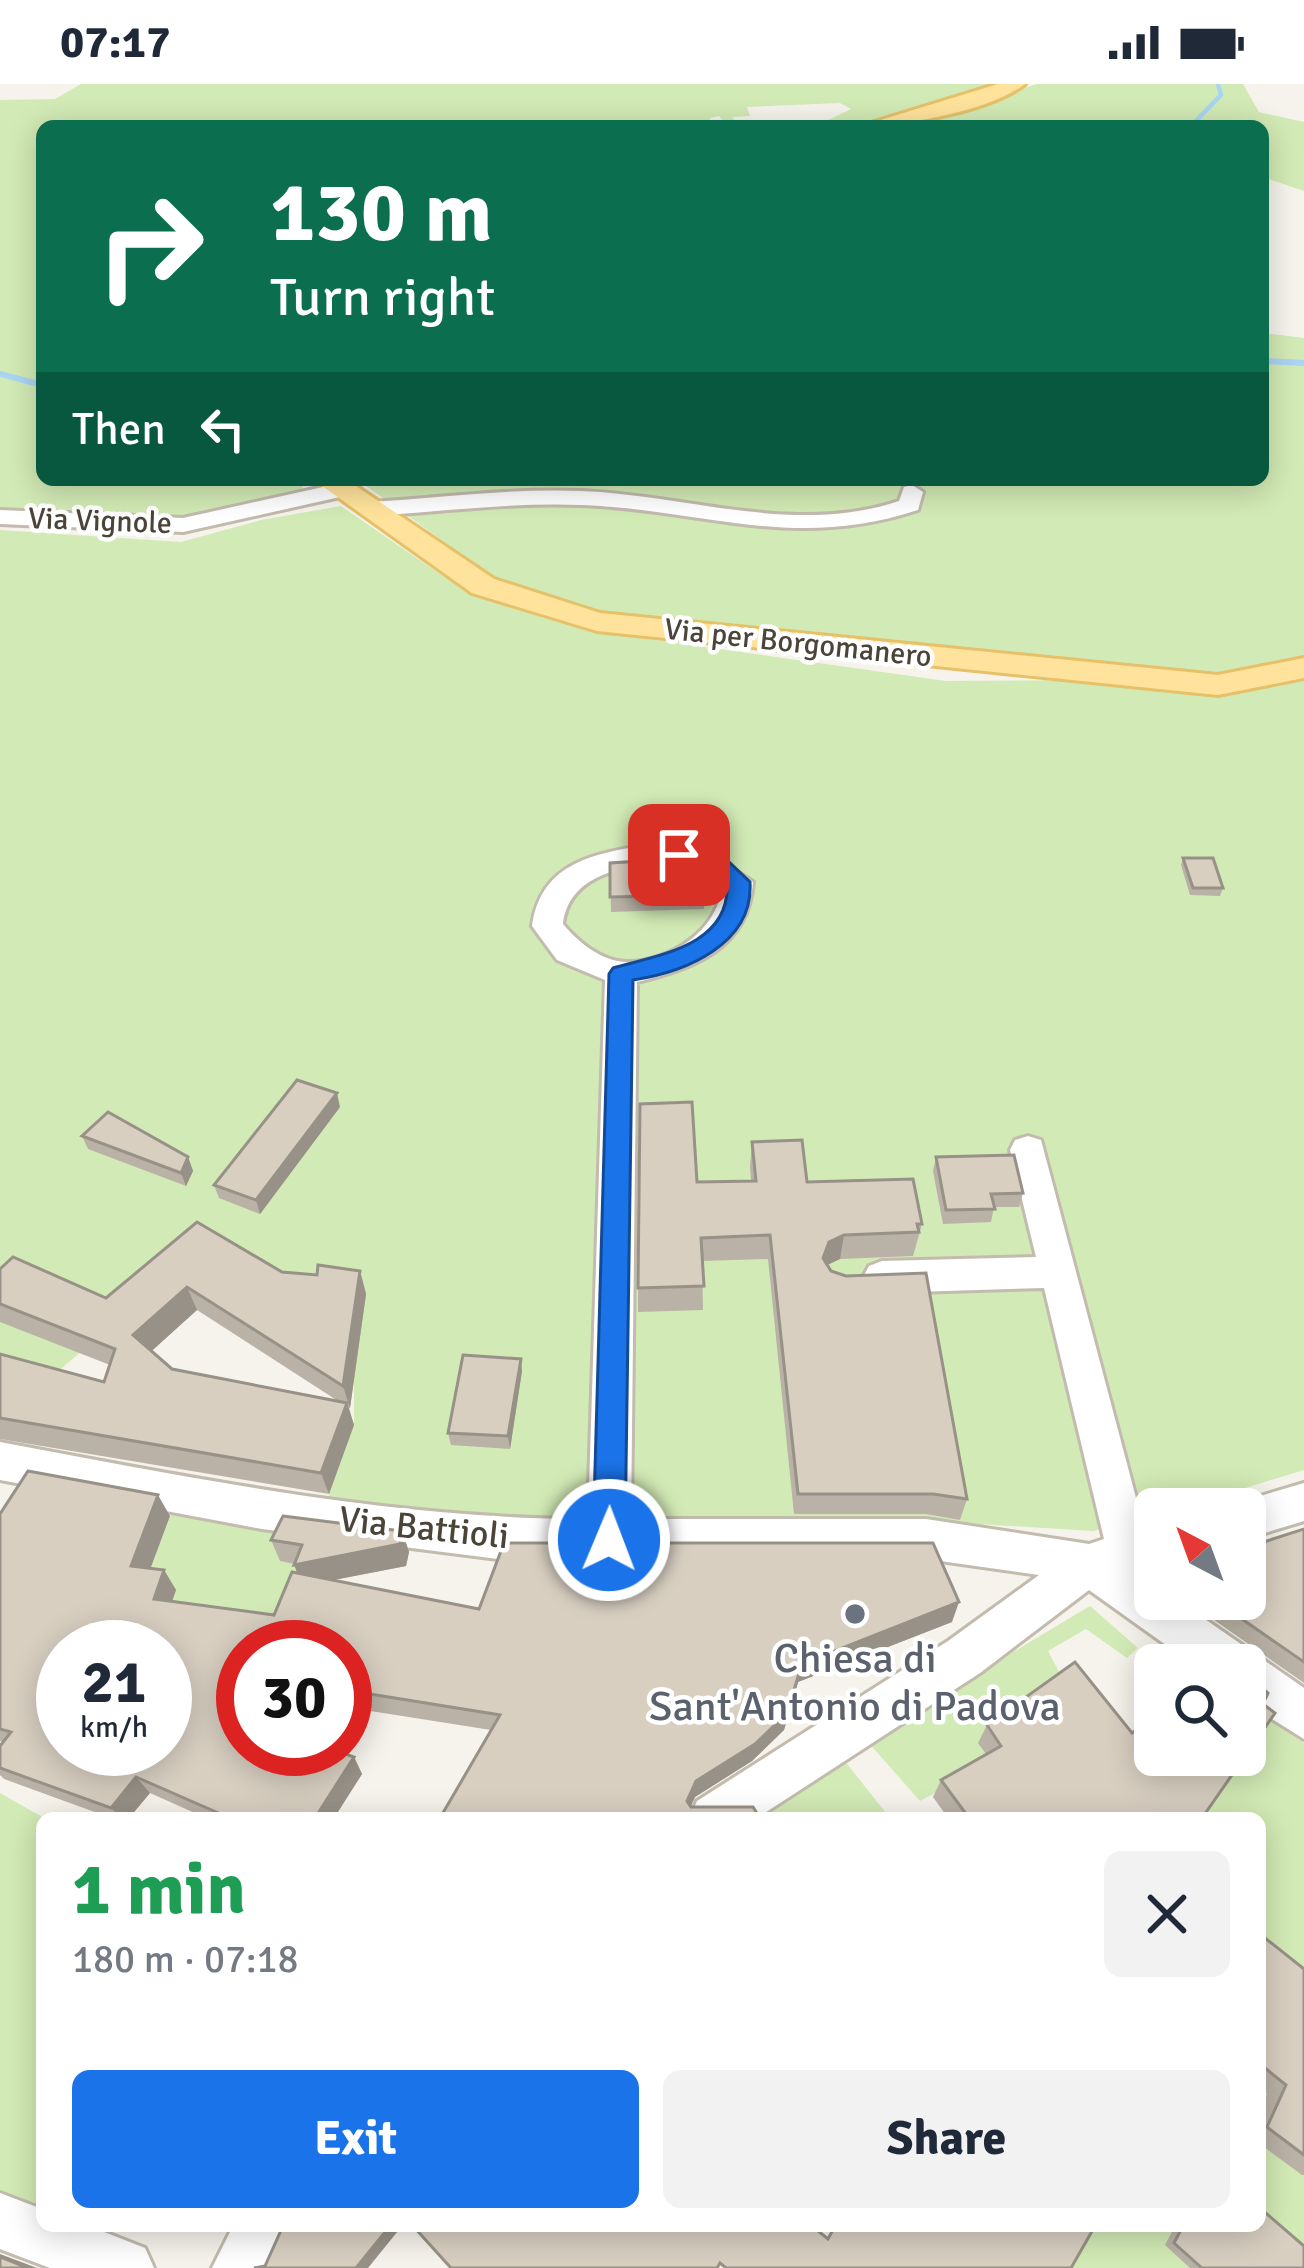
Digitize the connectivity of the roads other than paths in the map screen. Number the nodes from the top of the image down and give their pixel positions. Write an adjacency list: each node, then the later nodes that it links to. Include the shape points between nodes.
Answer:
1 (1016, 84): 2 (main road)
2 (892, 120)
3 (330, 486): 7 (street, Via Vignole, via 183,525)
4 (336, 486): 6 (main road, Via per Borgomanero)
5 (912, 492): 6 (street, via 910,505 886,516 842,524 586,498)
6 (370, 509): 8 (main road, Via per Borgomanero, via 483,586 597,622 1218,686)
7 (0, 517)
8 (1304, 668)
9 (621, 974): 9 (street, via 660,968 710,940 740,907 738,882 719,865 679,855 596,862 566,878 547,902 547,928 564,951); 16 (street)
10 (1028, 1150): 11 (street)
11 (1059, 1272): 12 (street); 17 (street)
12 (842, 1279)
13 (0, 1461): 16 (street, Via Battioli, via 262,1510 498,1539)
14 (1304, 1502): 15 (street)
15 (1266, 1513)
16 (609, 1540): 17 (street, Via Battioli, via 926,1539)
17 (1125, 1554): 18 (street); 21 (street)
18 (1212, 1644)
19 (1266, 1689): 20 (street)
20 (1304, 1716)
21 (723, 1812)
22 (0, 2221): 24 (street)
23 (262, 2232): 25 (street)
24 (125, 2268)
25 (241, 2268)

